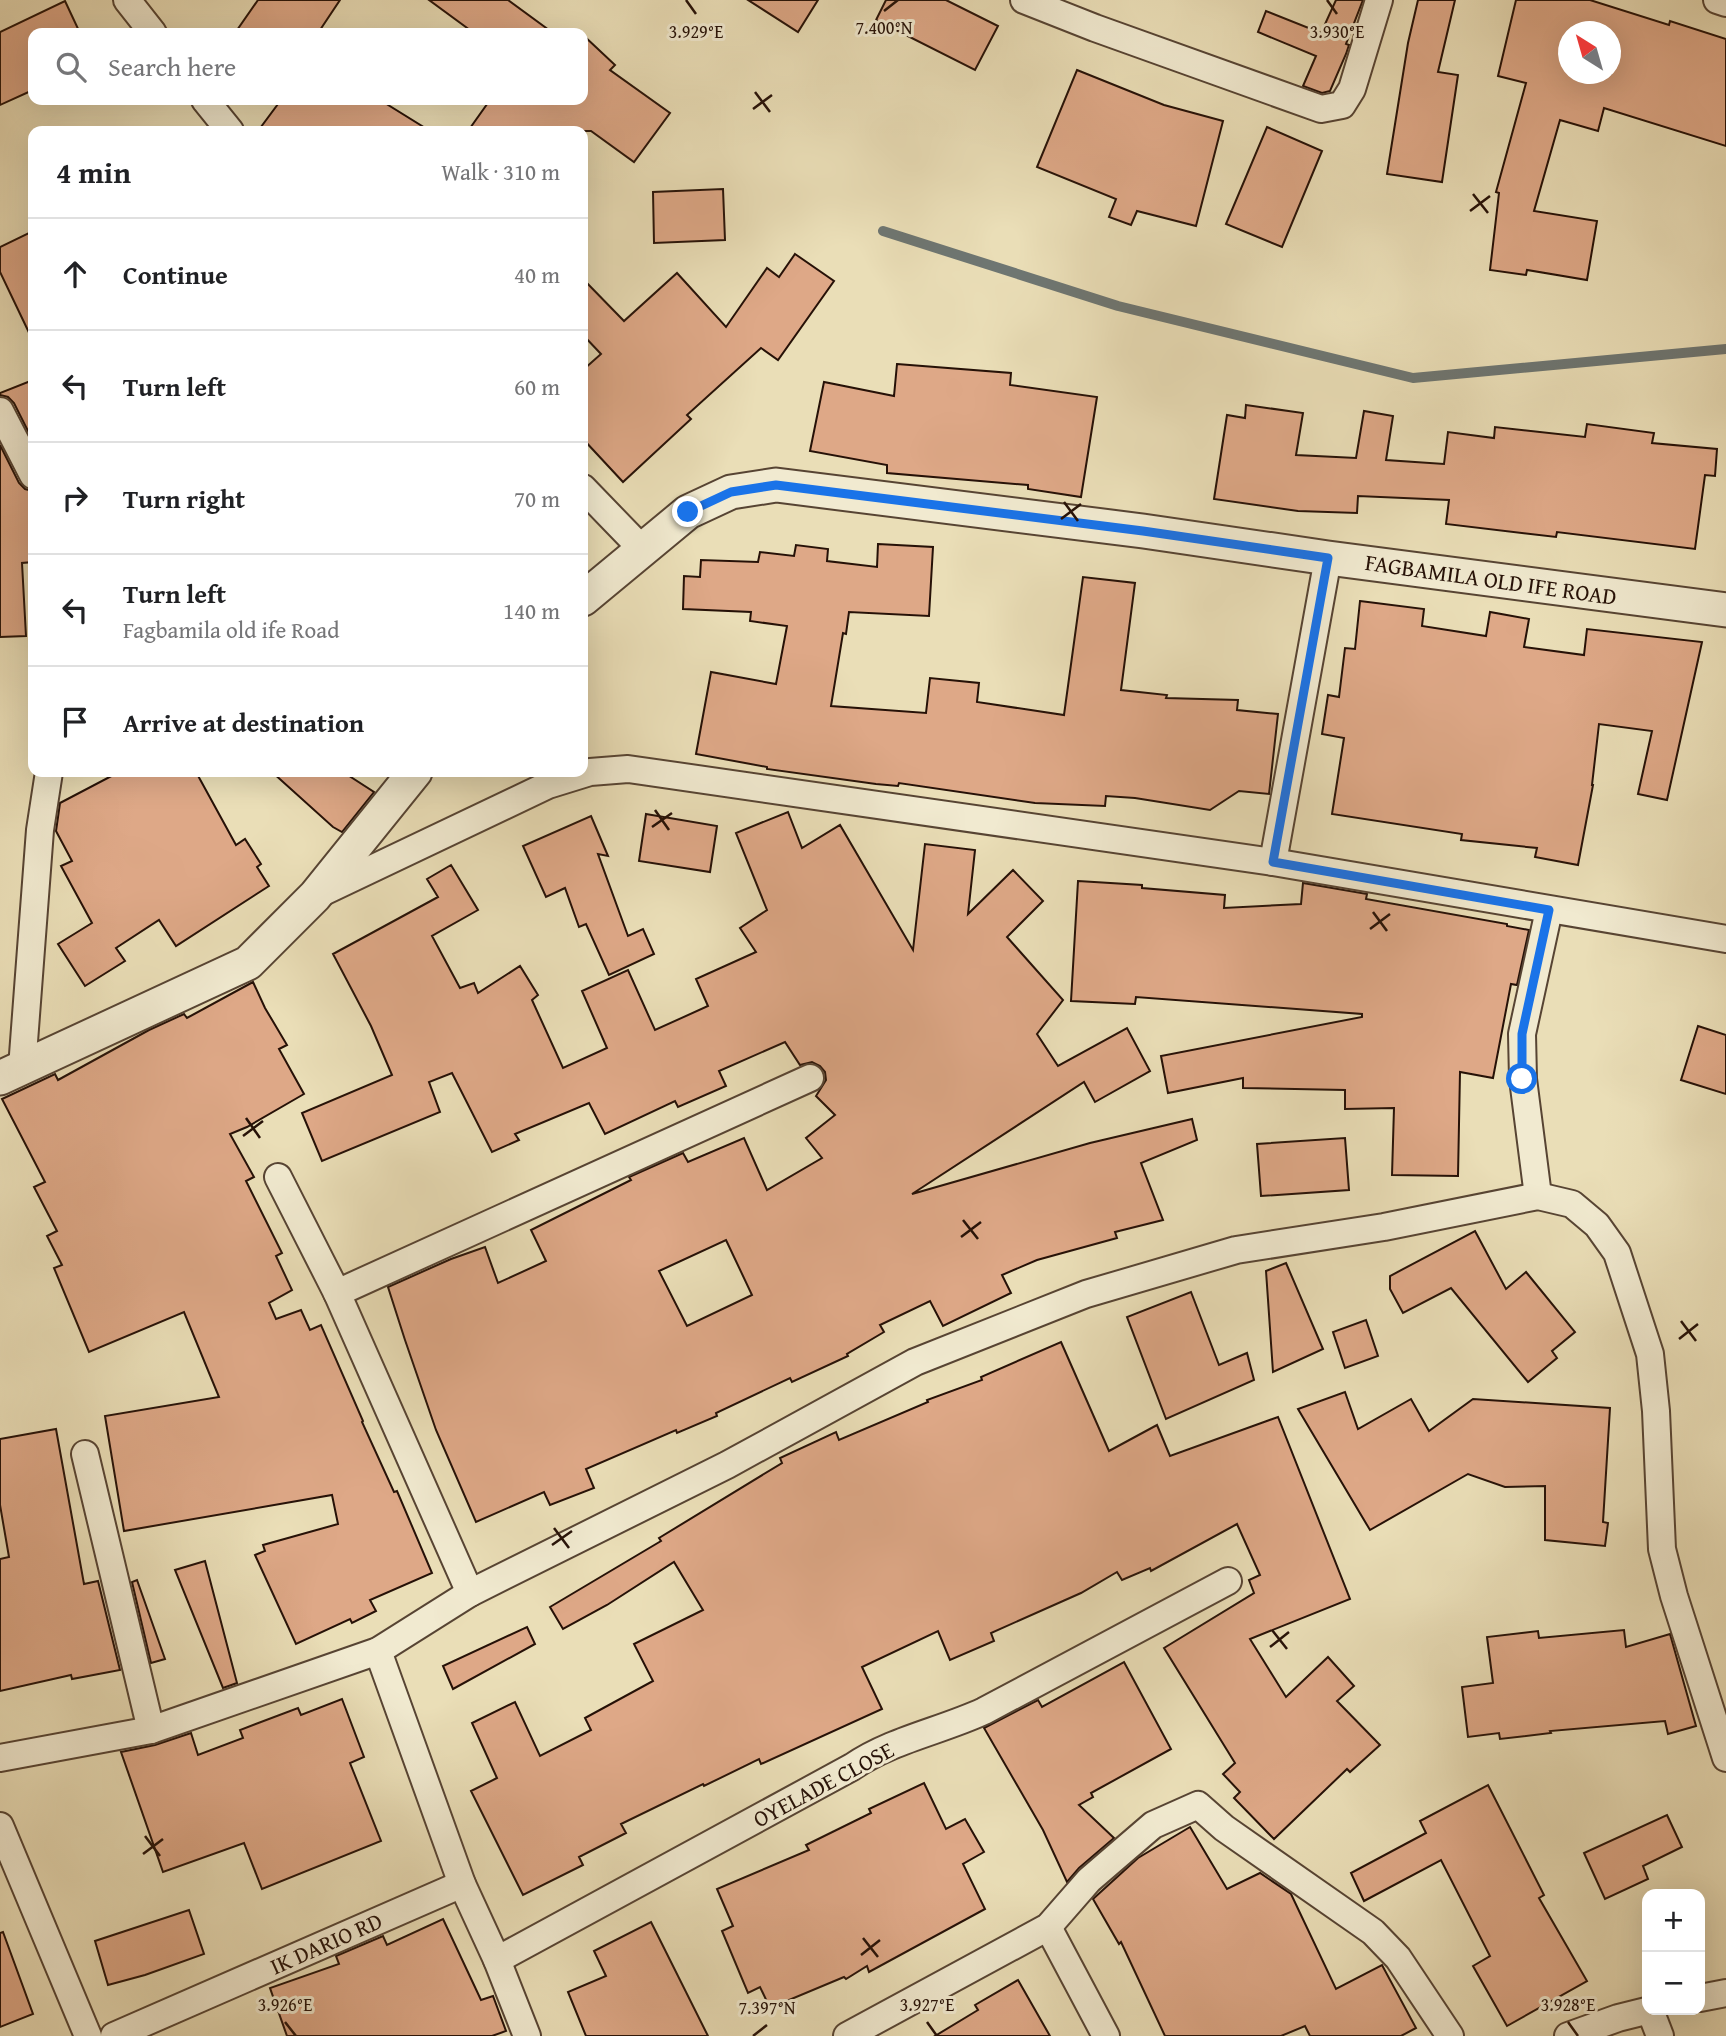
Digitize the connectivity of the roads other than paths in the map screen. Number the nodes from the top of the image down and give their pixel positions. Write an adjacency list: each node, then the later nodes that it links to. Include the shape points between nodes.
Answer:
1 (127, 0): 6 (street)
2 (1024, 0): 3 (street, via 1321,108 1342,105 1352,89)
3 (1379, 0)
4 (1717, 0): 5 (street)
5 (1726, 3)
6 (149, 28)
7 (209, 105): 8 (street)
8 (226, 126)
9 (0, 411): 10 (street)
10 (28, 465)
11 (588, 493): 12 (street)
12 (642, 549): 13 (street, FAGBAMILA OLD IFE ROAD, via 688,512 731,492 776,485); 14 (street, FAGBAMILA OLD IFE ROAD)
13 (1328, 558): 15 (street, FAGBAMILA OLD IFE ROAD); 20 (street)
14 (588, 596)
15 (1726, 610)
16 (588, 773): 20 (street, via 628,769)
17 (48, 777): 24 (street)
18 (407, 777): 21 (street)
19 (574, 777): 21 (street, via 548,785)
20 (1273, 862): 22 (street)
21 (315, 896): 24 (street, via 248,963)
22 (1549, 910): 23 (street); 27 (street, via 1522,1034 1522,1079)
23 (1726, 939)
24 (11, 1073)
25 (810, 1079): 28 (street)
26 (278, 1177): 28 (street)
27 (1538, 1196): 31 (street, via 1236,1250 1086,1294 915,1362 727,1465); 35 (street, via 1572,1204 1597,1225 1617,1253 1650,1354 1662,1549)
28 (337, 1293): 31 (street)
29 (85, 1454): 33 (street)
30 (1228, 1581): 39 (street, OYELADE CLOSE, via 984,1711 873,1753)
31 (470, 1593): 32 (street)
32 (378, 1651): 33 (street); 37 (street)
33 (152, 1730): 34 (street)
34 (0, 1758)
35 (1726, 1758)
36 (0, 1826): 44 (street)
37 (461, 1884): 39 (street); 45 (street, IK DARIO RD)
38 (1048, 1927): 47 (street); 48 (street); 49 (street, via 1089,1880 1153,1825 1198,1805 1373,1932 1398,1958)
39 (497, 1961): 46 (street)
40 (1726, 1993): 41 (street)
41 (1705, 1997)
42 (1642, 2012): 50 (street)
43 (1652, 2015): 51 (street)
44 (88, 2036)
45 (114, 2036)
46 (527, 2036)
47 (847, 2036)
48 (1106, 2036)
49 (1450, 2036)
50 (1568, 2036)
51 (1660, 2036)

